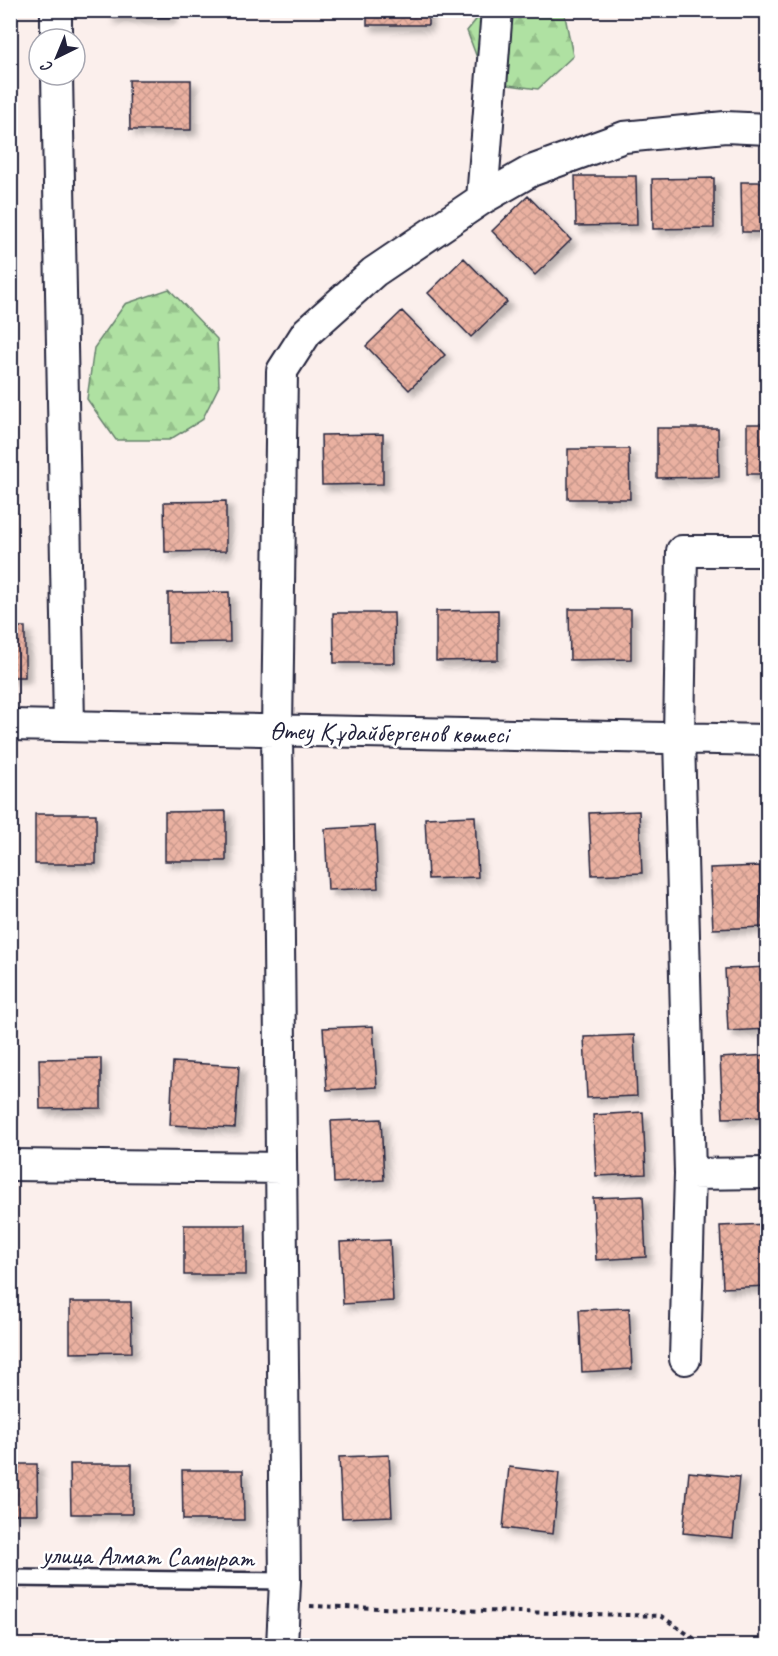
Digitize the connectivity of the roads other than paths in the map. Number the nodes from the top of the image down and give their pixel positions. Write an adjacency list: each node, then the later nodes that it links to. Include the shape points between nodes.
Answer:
1 (56, 10): 3 (street)
2 (497, 10): 6 (street)
3 (56, 27)
4 (57, 87): 9 (street)
5 (768, 129): 6 (street, via 725,127 624,137 531,171)
6 (482, 199): 10 (street, via 374,272 307,332 282,371)
7 (768, 551): 11 (street, via 682,551)
8 (10, 725): 9 (street, Өтеу Құдайбергенов көшесі)
9 (69, 725): 10 (street, Өтеу Құдайбергенов көшесі)
10 (277, 730): 11 (street, Өтеу Құдайбергенов көшесі); 14 (street)
11 (679, 738): 12 (street, Өтеу Құдайбергенов көшесі); 16 (street)
12 (768, 740)
13 (10, 1165): 14 (street)
14 (281, 1167): 19 (street)
15 (768, 1173): 16 (street)
16 (690, 1174): 17 (street)
17 (685, 1359)
18 (10, 1578): 19 (lane, улица Алмат Самырат)
19 (284, 1593): 20 (street)
20 (282, 1646)

